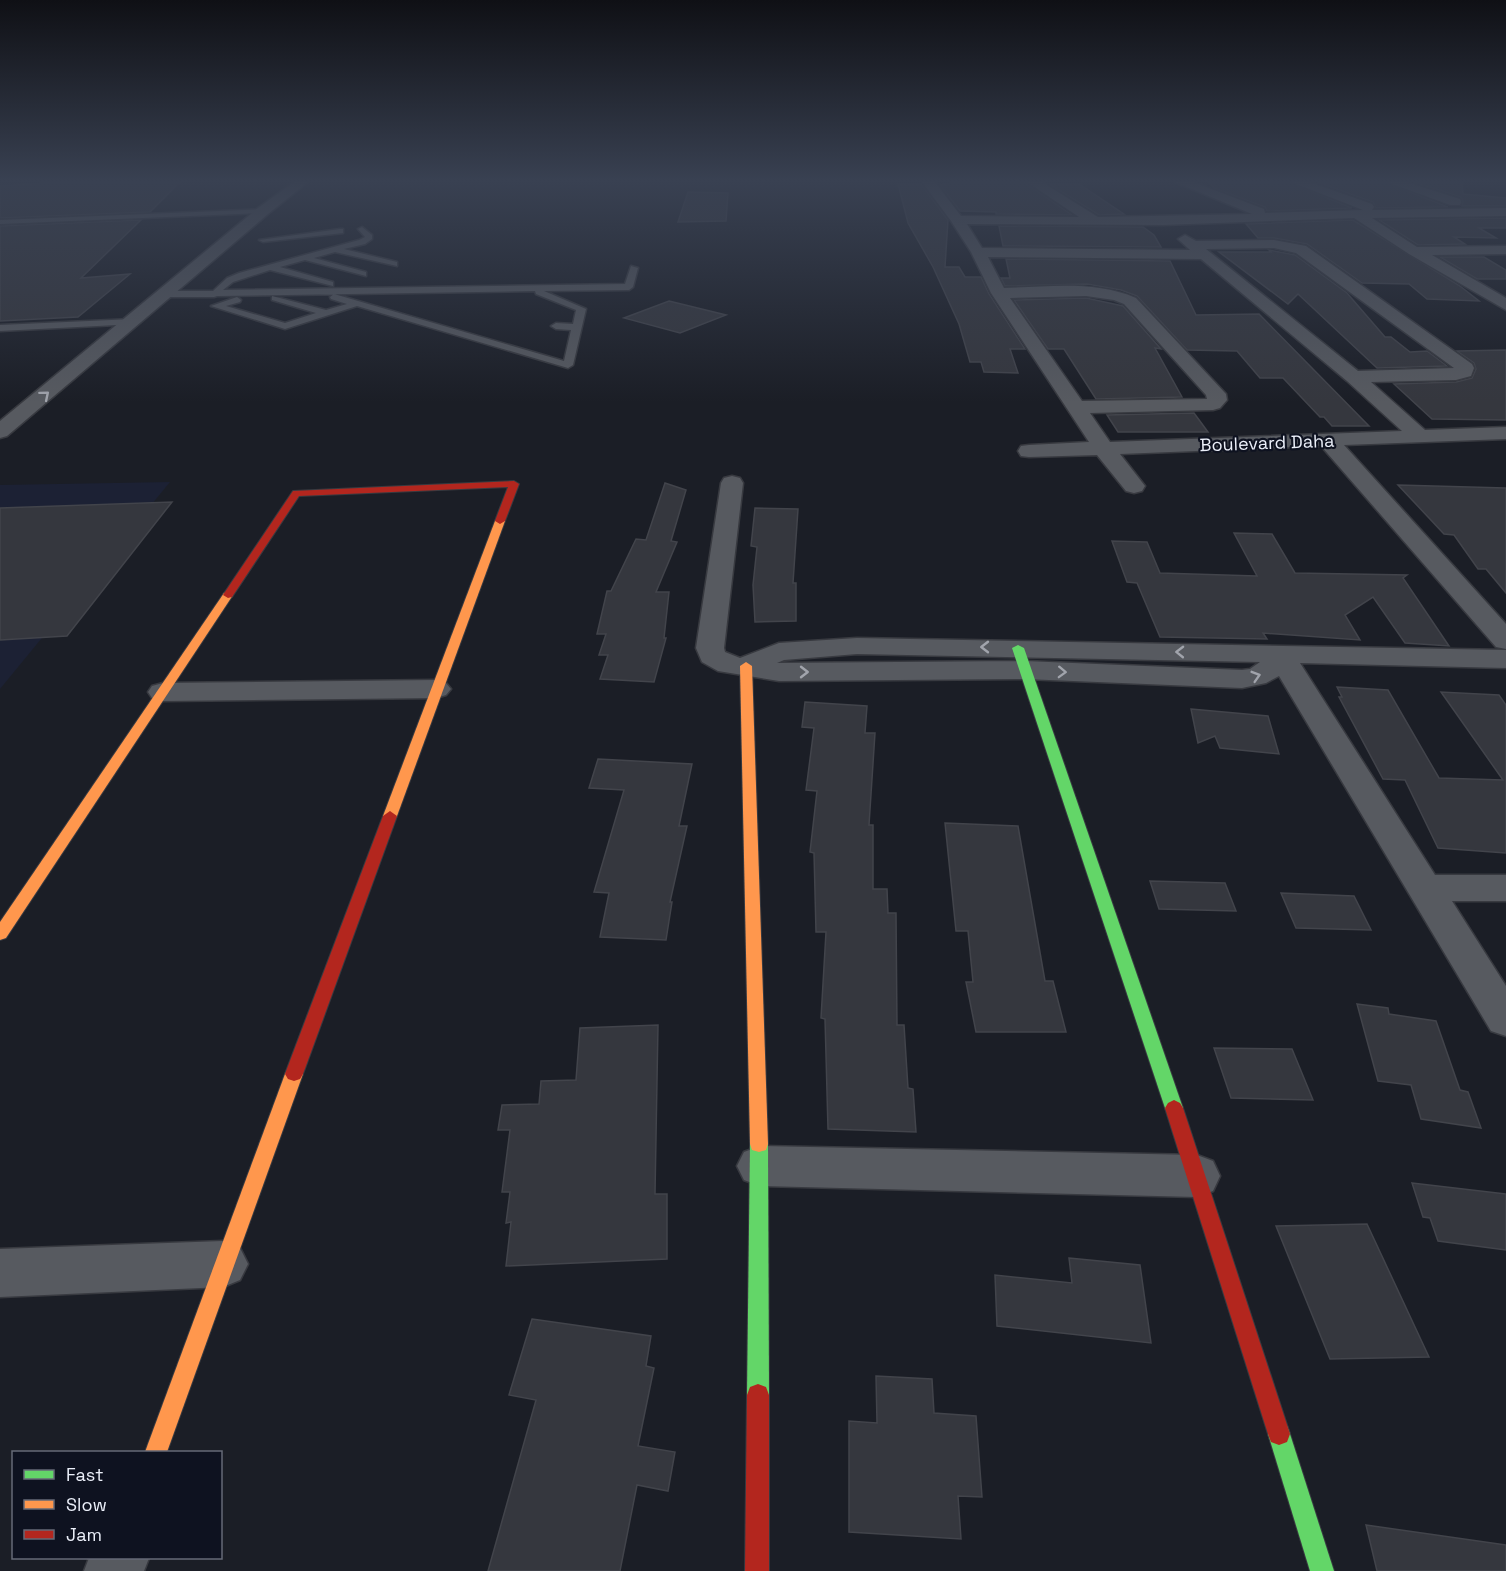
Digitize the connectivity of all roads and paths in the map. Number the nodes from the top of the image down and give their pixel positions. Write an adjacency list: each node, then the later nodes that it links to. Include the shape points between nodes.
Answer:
1 (190, 255): 26 (street)
2 (211, 255): 21 (street)
3 (313, 255): 9 (lane)
4 (360, 255): 10 (lane)
5 (980, 255): 20 (street)
6 (1205, 255): 32 (street)
7 (1310, 255): 32 (street, via 1465,368 1456,374)
8 (1421, 255): 16 (street)
9 (304, 258): 11 (lane); 13 (lane)
10 (394, 264)
11 (271, 267): 14 (lane); 22 (lane, via 230,280)
12 (634, 268): 17 (lane, via 629,287)
13 (363, 274)
14 (330, 284)
15 (1506, 287): 16 (street)
16 (1475, 288): 24 (street)
17 (530, 289): 18 (lane); 29 (lane, via 581,309)
18 (315, 292): 19 (lane); 23 (lane)
19 (259, 293): 22 (lane); 25 (lane); 25 (lane, via 216,306 285,326)
20 (999, 293): 33 (street); 33 (street, via 1095,292 1122,296 1216,394 1217,400 1202,405)
21 (165, 294): 22 (lane); 27 (street)
22 (214, 294)
23 (355, 303): 25 (lane); 29 (lane, via 568,365)
24 (1506, 305)
25 (325, 313)
26 (106, 322): 27 (lane); 30 (lane); 31 (street)
27 (133, 322): 34 (street, one-way to 27)
28 (556, 326): 29 (lane)
29 (577, 327)
30 (0, 328)
31 (79, 343)
32 (1354, 377): 36 (street)
33 (1077, 407): 38 (street)
34 (0, 432)
35 (1506, 433): 36 (street, Boulevard Daha)
36 (1420, 436): 37 (street, Boulevard Daha)
37 (1328, 441): 38 (street, Boulevard Daha); 42 (street)
38 (1104, 448): 39 (street, Boulevard Daha); 41 (street)
39 (1029, 451)
40 (732, 483): 46 (street, via 710,648 712,657 719,662)
41 (1134, 486)
42 (1506, 641)
43 (1280, 654): 44 (street, via 1270,670 1242,680); 45 (street); 49 (street)
44 (1022, 659): 46 (street, via 778,672); 54 (street)
45 (1506, 659)
46 (746, 666): 53 (street)
47 (436, 689): 48 (street); 48 (street, via 514,484 296,493); 55 (street)
48 (163, 692): 51 (street)
49 (1426, 888): 50 (street); 52 (street)
50 (1506, 888)
51 (0, 934)
52 (1506, 1020)
53 (760, 1166): 54 (street); 58 (street)
54 (1197, 1176): 59 (street)
55 (223, 1264): 56 (street); 57 (street)
56 (0, 1273)
57 (156, 1451)
58 (757, 1571)
59 (1322, 1571)

